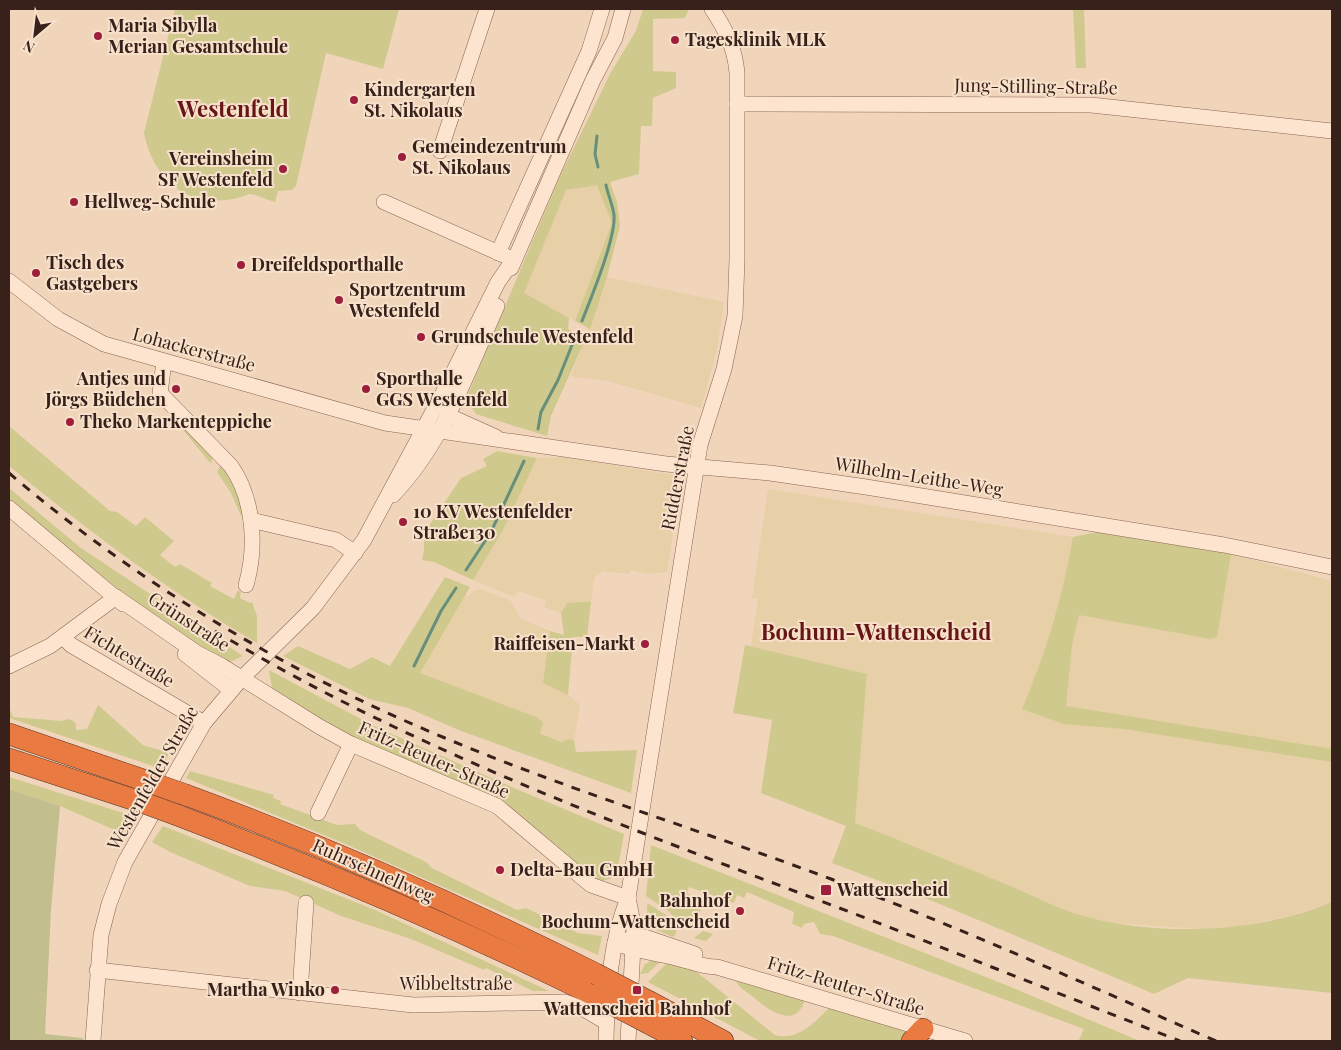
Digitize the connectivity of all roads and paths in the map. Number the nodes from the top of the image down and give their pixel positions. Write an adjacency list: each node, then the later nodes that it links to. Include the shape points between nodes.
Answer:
1 (486, 9): 9 (street)
2 (602, 9): 11 (street, via 589,51)
3 (613, 9): 6 (street, Westenfelder Straße)
4 (623, 9): 6 (street, Westenfelder Straße, via 615,38)
5 (713, 9): 7 (street, Ridderstraße, via 733,48 737,68)
6 (602, 61): 12 (street, Westenfelder Straße)
7 (737, 104): 8 (street, Jung-Stilling-Straße, via 1091,105); 18 (street, Ridderstraße, via 734,316 728,357 700,445)
8 (1332, 131)
9 (440, 150)
10 (384, 202): 11 (street)
11 (498, 253): 12 (street)
12 (514, 259): 15 (street, Westenfelder Straße, via 506,288); 16 (street, Westenfelder Straße, via 498,282)
13 (9, 280): 14 (street, Lohackerstraße, via 58,319 88,337)
14 (164, 362): 16 (street, Lohackerstraße, via 385,424); 20 (street, via 160,393 231,466 238,476)
15 (447, 415): 16 (street); 17 (street, Wilhelm-Leithe-Weg)
16 (430, 426): 17 (street, Wilhelm-Leithe-Weg, via 475,438); 21 (street, Westenfelder Straße, via 398,474 385,504)
17 (498, 438): 18 (street, Wilhelm-Leithe-Weg)
18 (697, 466): 22 (street, Wilhelm-Leithe-Weg, via 876,488 1224,545); 34 (street, Ridderstraße)
19 (9, 508): 24 (street, Grünstraße)
20 (251, 520): 21 (street, via 336,540); 23 (street, via 252,562)
21 (355, 553): 27 (street, Westenfelder Straße, via 313,608)
22 (1332, 567)
23 (246, 585)
24 (116, 597): 25 (street); 27 (street, Grünstraße, via 196,653); 28 (street, Grünstraße, via 158,636)
25 (63, 636): 26 (street); 29 (street, Fichtestraße, via 71,645)
26 (9, 666)
27 (242, 678): 28 (street, Westenfelder Straße); 31 (street, Fritz-Reuter-Straße, via 289,710)
28 (232, 690): 29 (street, Westenfelder Straße)
29 (204, 723): 38 (street, Westenfelder Straße, via 118,877 105,920)
30 (15, 735): 46 (highway, Ruhrschnellweg, bridge, via 186,795 323,848 515,934)
31 (351, 744): 33 (street); 34 (street, Fritz-Reuter-Straße, via 498,806 591,885)
32 (9, 759): 45 (highway, Ruhrschnellweg, bridge, via 144,803 273,851 434,919)
33 (318, 813)
34 (628, 898): 36 (street); 37 (street, via 633,916)
35 (306, 903): 39 (street)
36 (615, 943): 37 (street, Fritz-Reuter-Straße); 40 (street)
37 (634, 944): 41 (street, Fritz-Reuter-Straße, via 707,967 717,967); 44 (street)
38 (98, 970): 39 (street, Wibbeltstraße); 42 (street, Westenfelder Straße)
39 (300, 993): 40 (street, Wibbeltstraße, via 413,1005 565,1002)
40 (606, 1022): 43 (street)
41 (919, 1037): 47 (street, Fritz-Reuter-Straße)
42 (93, 1041)
43 (606, 1041)
44 (628, 1041)
45 (682, 1041)
46 (723, 1041)
47 (965, 1041)

